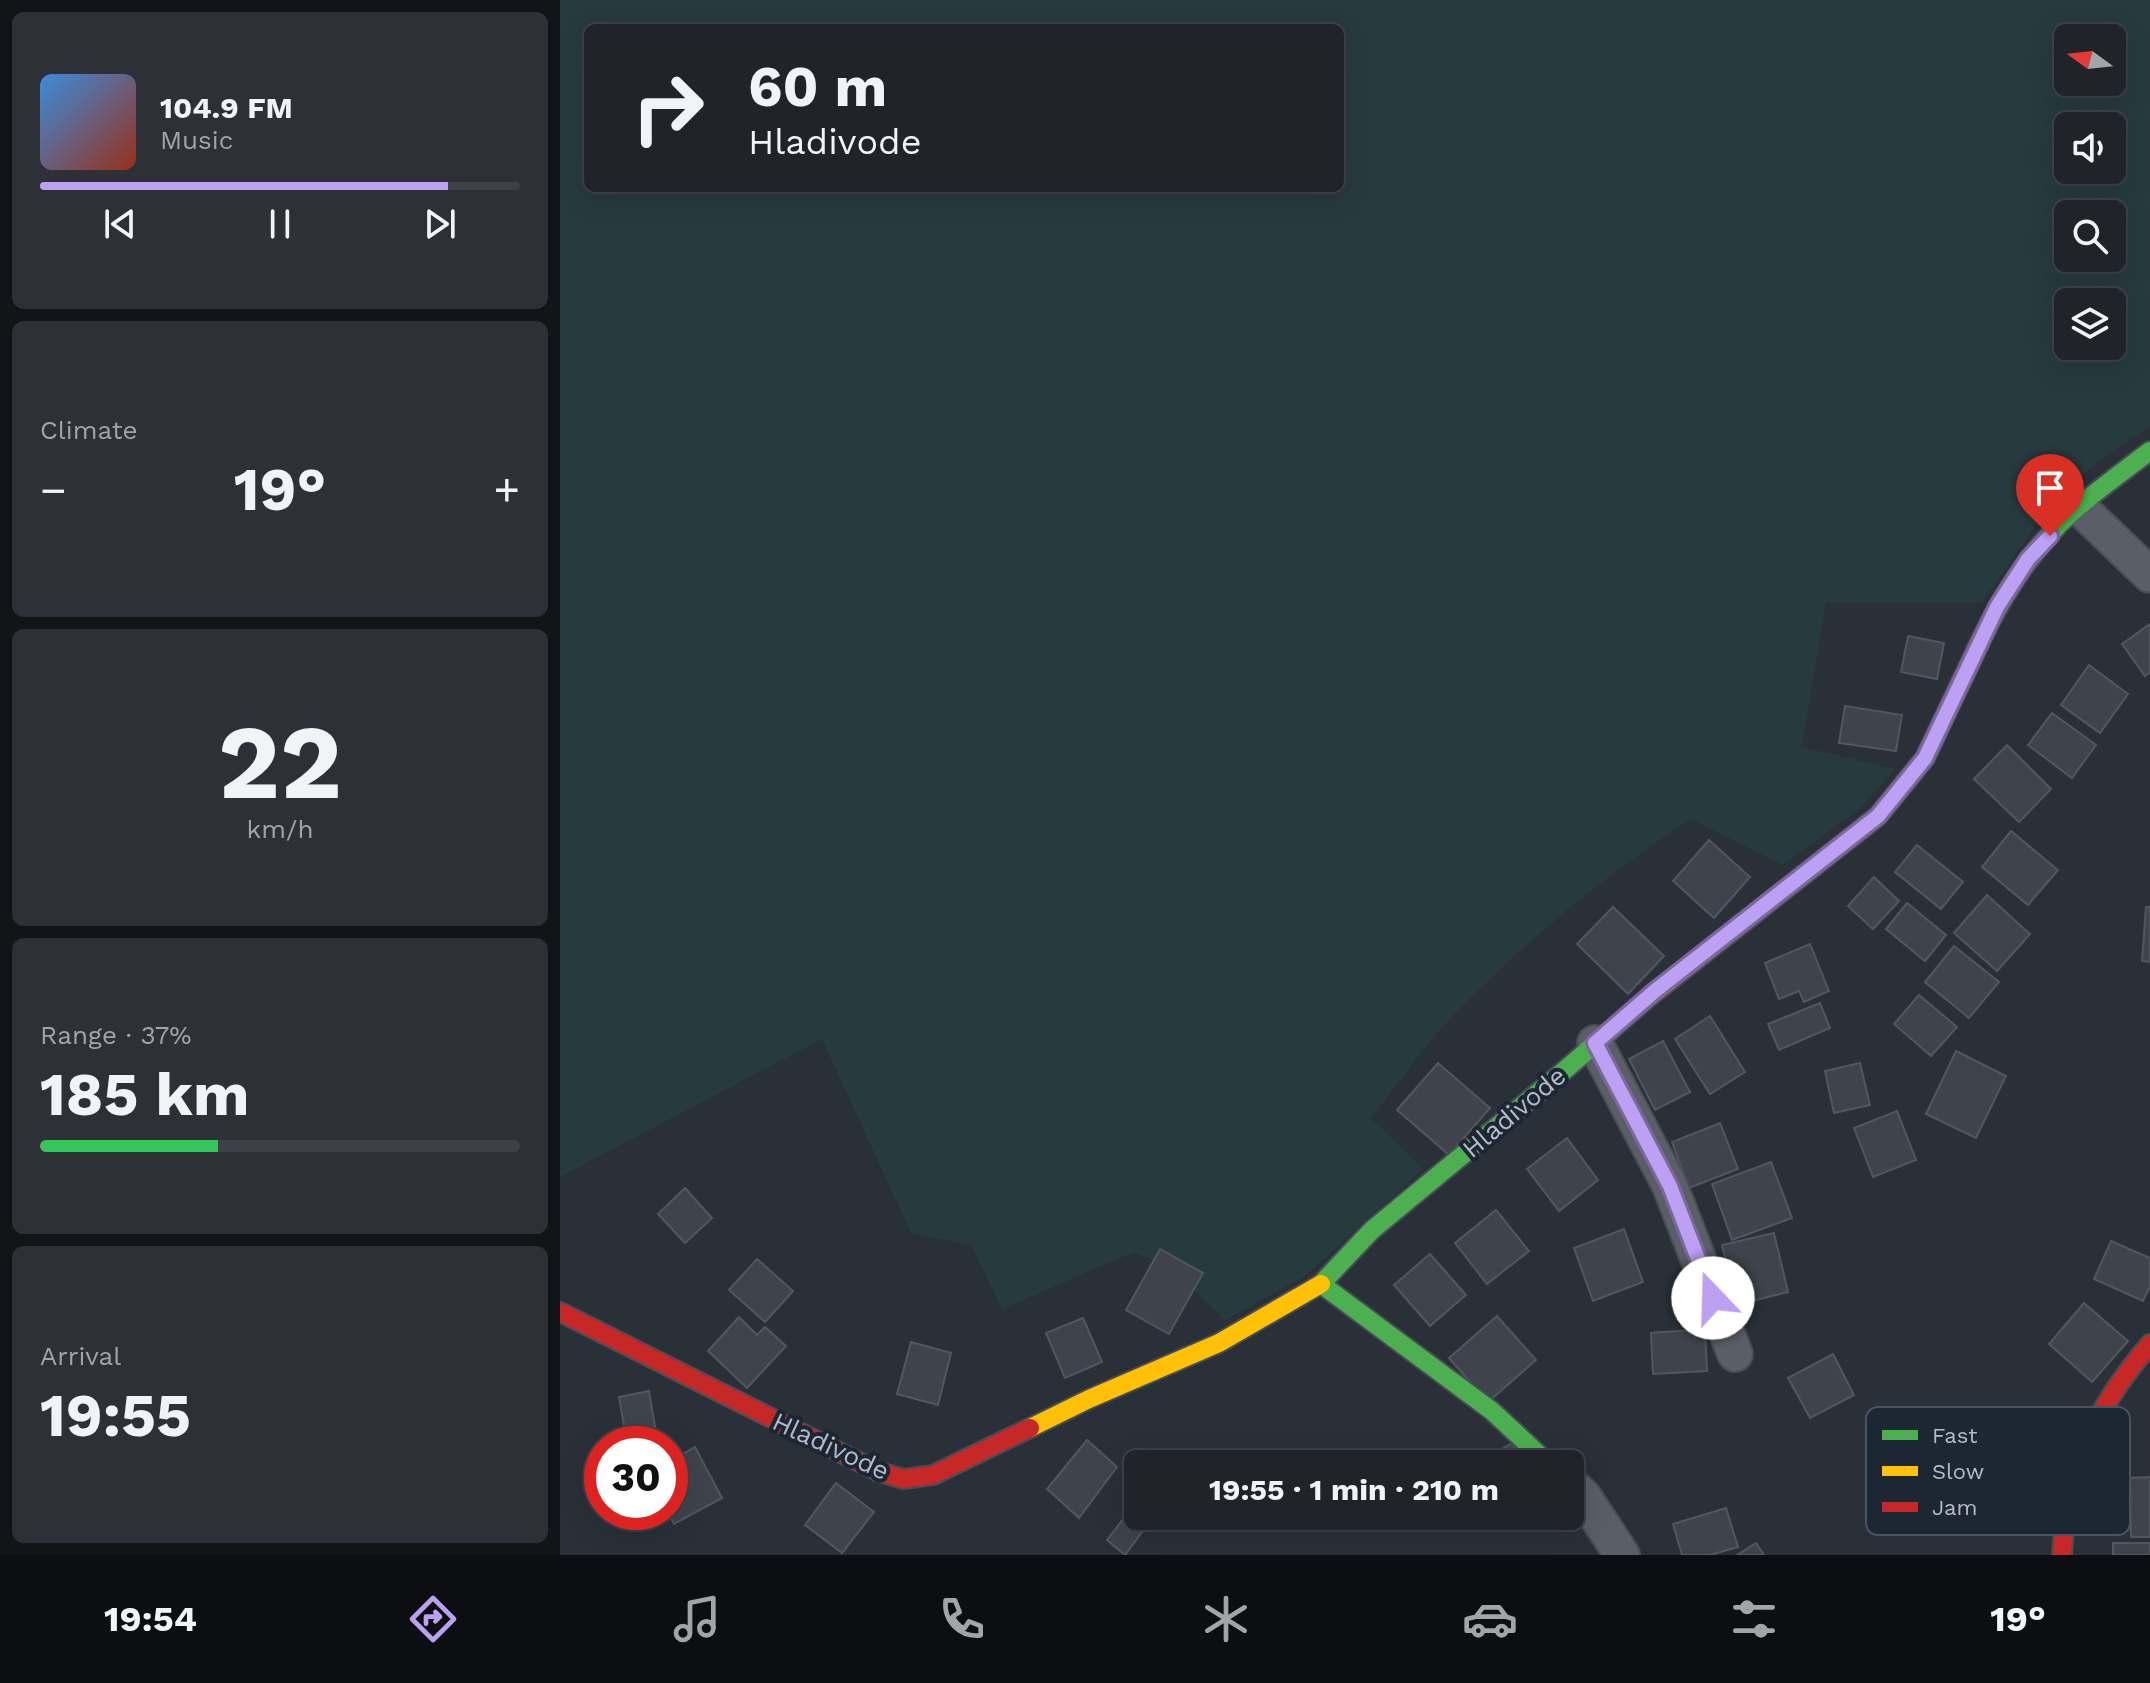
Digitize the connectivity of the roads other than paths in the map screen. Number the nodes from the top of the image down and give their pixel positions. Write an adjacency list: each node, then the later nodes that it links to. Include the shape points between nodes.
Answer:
1 (2150, 451): 2 (street, Hladivode)
2 (2079, 507): 3 (street); 4 (street, Hladivode, via 2012,583 1925,758 1878,816)
3 (2150, 575)
4 (1595, 1043): 5 (street, Hladivode, via 1372,1230); 8 (street, via 1670,1186)
5 (1321, 1284): 6 (street, Hladivode, via 1219,1343 954,1466 903,1479 877,1471); 10 (street, via 1492,1411)
6 (560, 1312)
7 (2150, 1344): 9 (street)
8 (1735, 1354)
9 (2104, 1407)
10 (1534, 1450)
11 (1584, 1497): 12 (street)
12 (1622, 1555)

